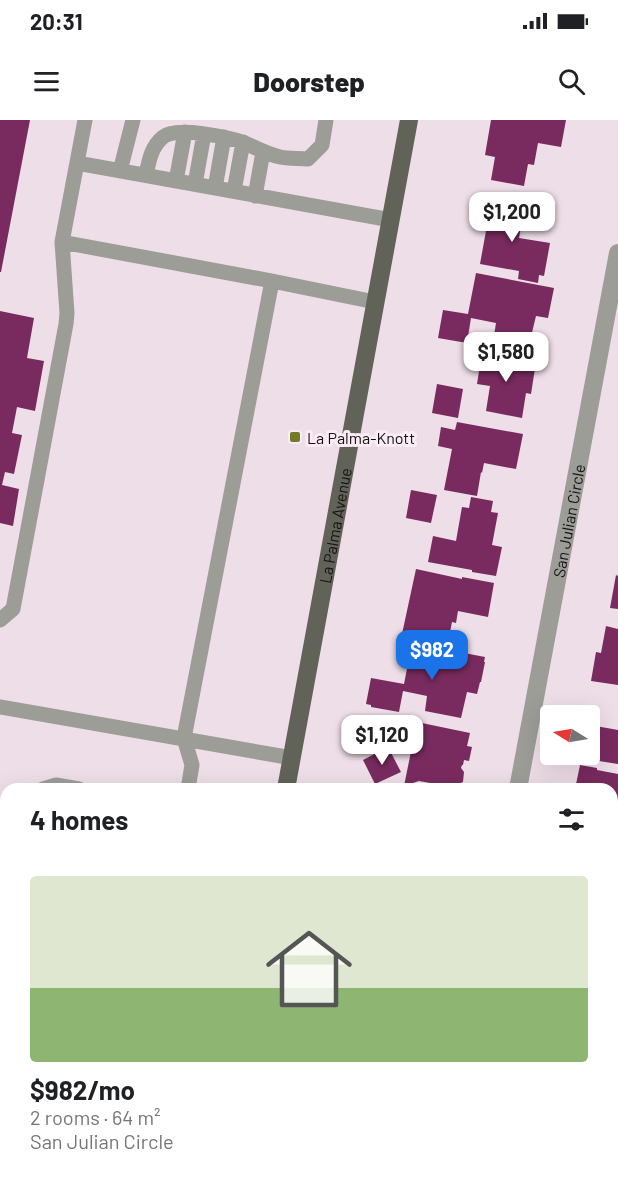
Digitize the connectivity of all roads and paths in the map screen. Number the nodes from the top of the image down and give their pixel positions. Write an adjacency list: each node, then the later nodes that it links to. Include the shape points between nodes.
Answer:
1 (85, 120): 10 (lane)
2 (133, 120): 11 (lane)
3 (326, 120): 9 (lane, via 322,145 308,159)
4 (409, 120): 18 (main road, La Palma Avenue)
5 (185, 132): 6 (lane); 12 (lane, via 164,135 152,150); 13 (lane)
6 (204, 134): 7 (lane); 14 (lane)
7 (224, 137): 8 (lane); 15 (lane)
8 (243, 142): 9 (lane); 16 (lane)
9 (263, 152): 17 (lane)
10 (77, 163): 11 (lane); 19 (lane)
11 (120, 171): 12 (lane)
12 (146, 175): 13 (lane)
13 (176, 181): 14 (lane)
14 (195, 184): 15 (lane)
15 (215, 188): 16 (lane)
16 (234, 191): 17 (lane)
17 (255, 195): 18 (lane)
18 (391, 220): 22 (main road, La Palma Avenue)
19 (62, 242): 21 (lane); 23 (lane, via 68,313 13,609)
20 (618, 253): 29 (street, San Julian Circle)
21 (272, 281): 22 (lane); 25 (lane)
22 (375, 302): 26 (main road, La Palma Avenue)
23 (0, 620)
24 (0, 706): 25 (lane)
25 (184, 738): 26 (lane); 27 (lane, via 192,765)
26 (292, 758): 28 (main road, La Palma Avenue)
27 (189, 783)
28 (287, 783)
29 (519, 783)

